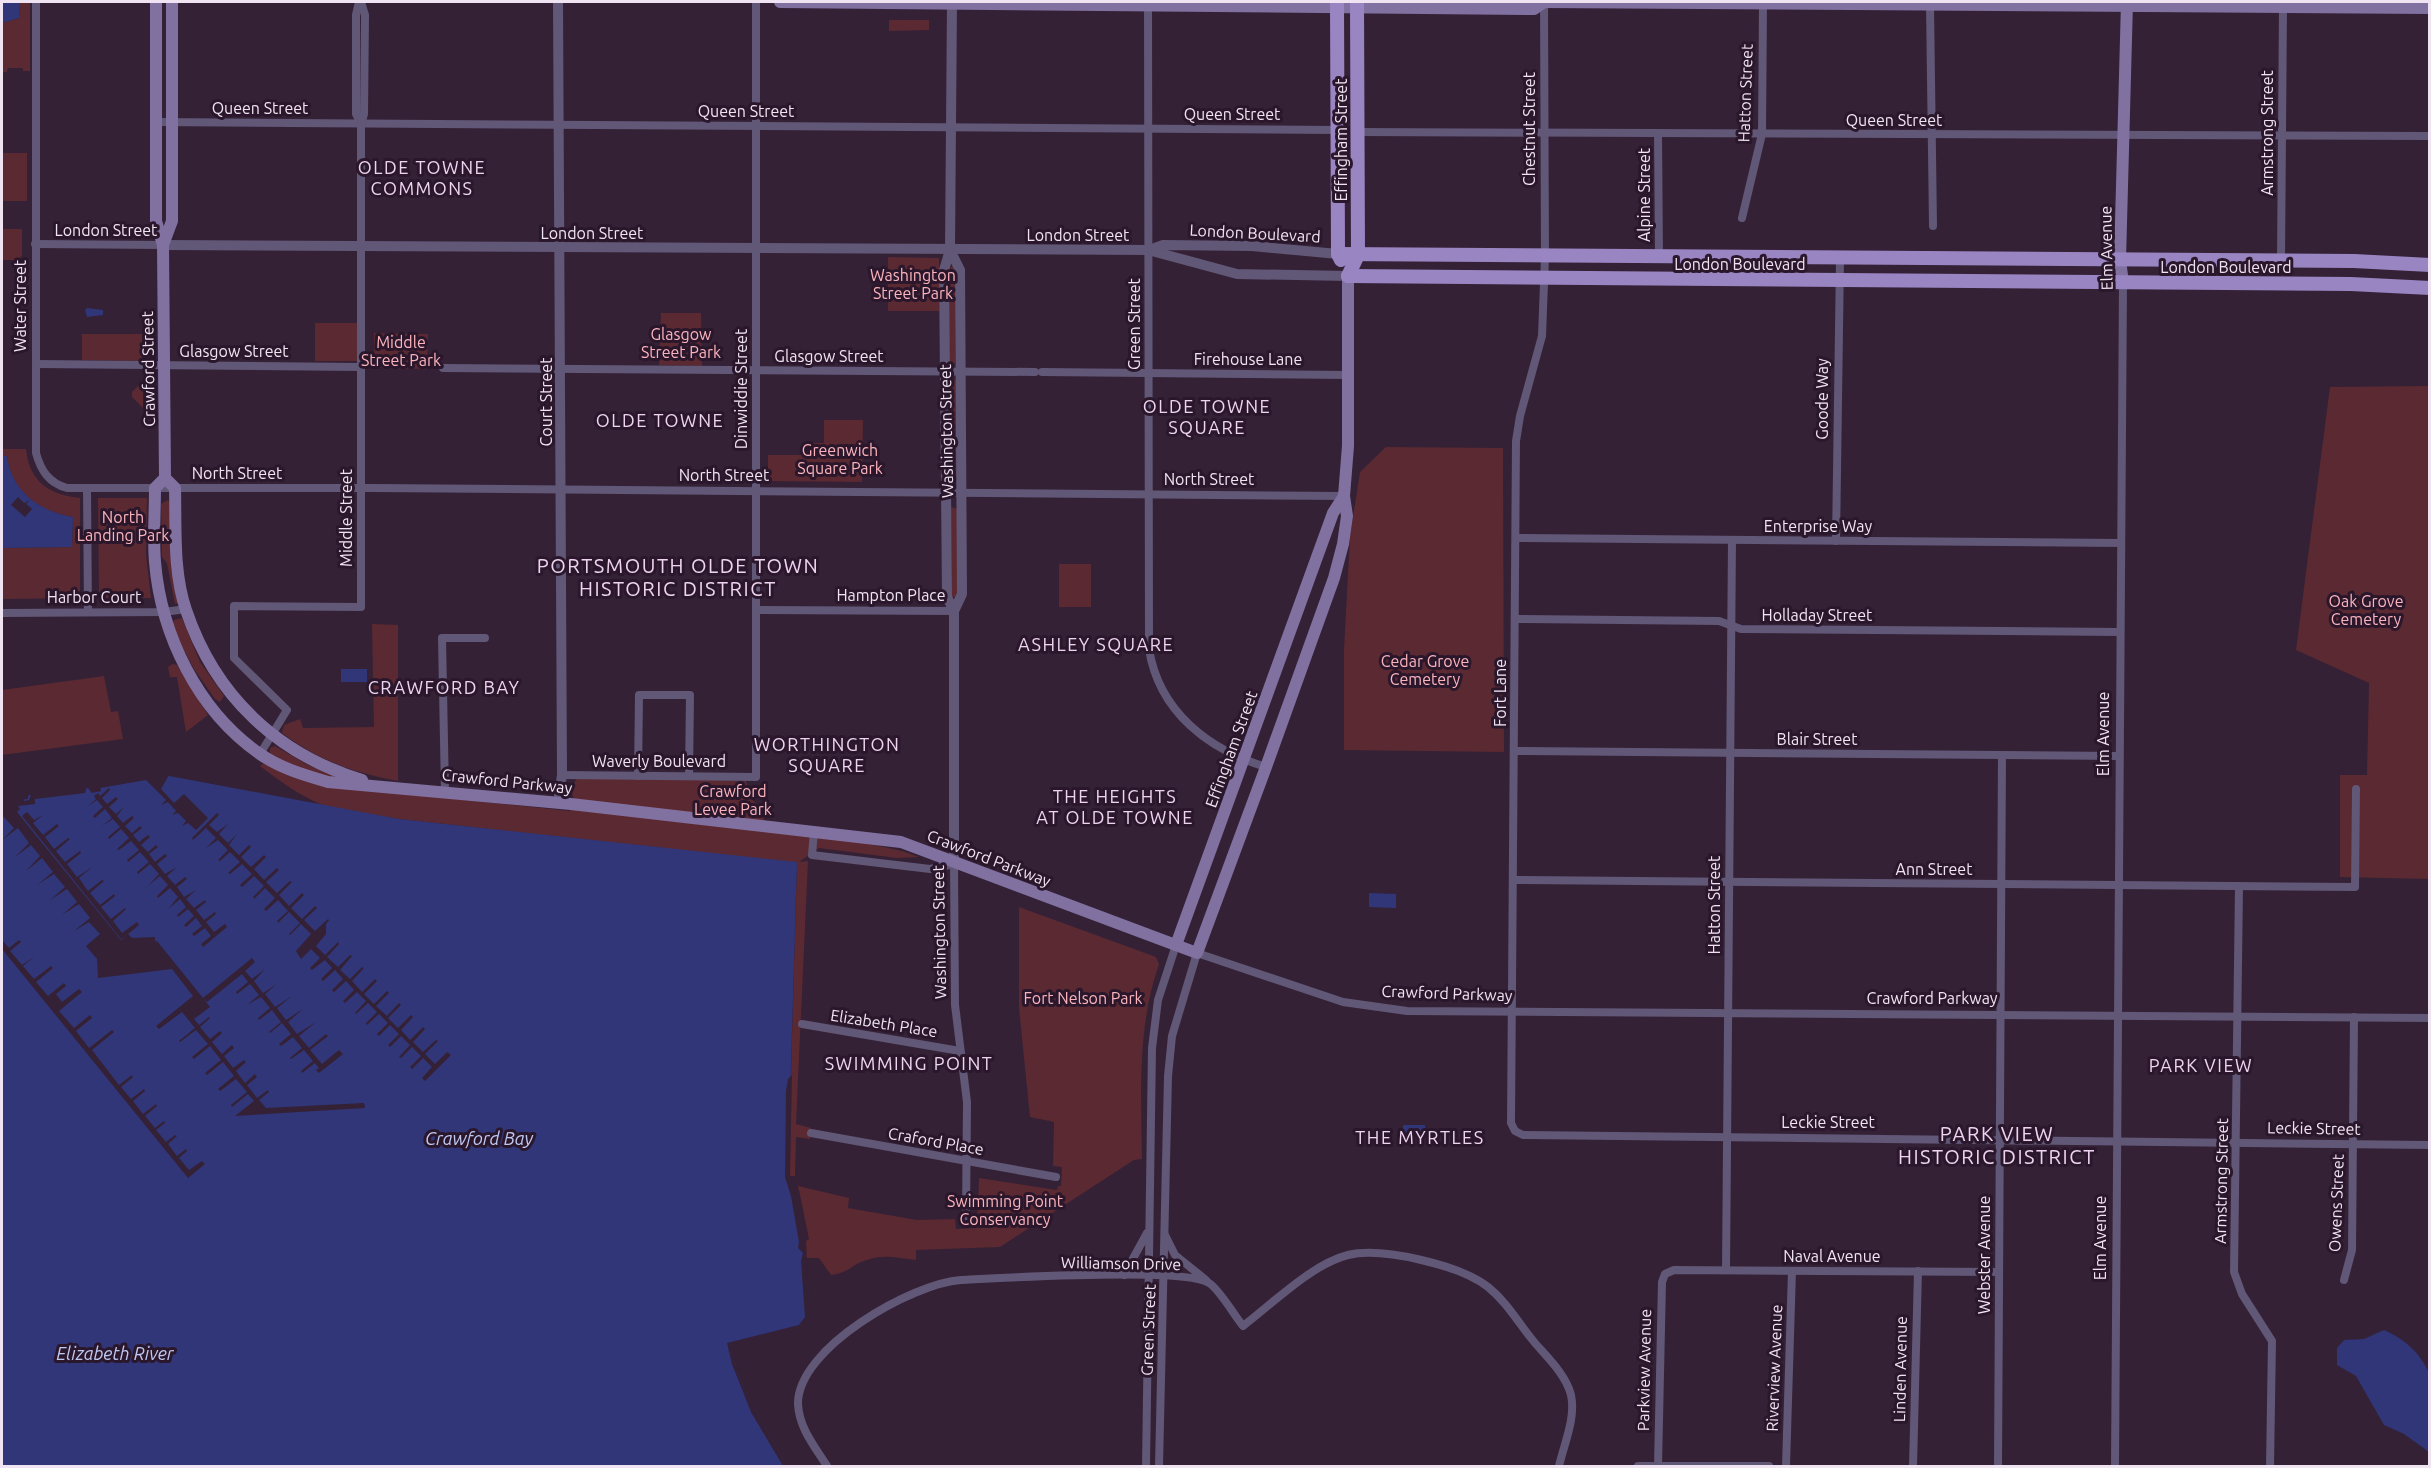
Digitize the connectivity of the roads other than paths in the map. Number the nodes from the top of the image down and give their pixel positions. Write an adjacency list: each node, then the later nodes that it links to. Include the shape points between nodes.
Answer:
1 (36, 2): 36 (street, Water Street)
2 (156, 2): 18 (main road, Crawford Street)
3 (172, 2): 19 (main road, Crawford Street)
4 (360, 2): 20 (street, Middle Street, via 365,15)
5 (558, 2): 21 (street, Court Street)
6 (756, 2): 22 (street, Dinwiddie Street)
7 (780, 2): 8 (main road)
8 (952, 2): 10 (main road); 23 (street, Washington Street)
9 (1544, 2): 12 (main road); 15 (main road, via 1534,9); 27 (street, Chestnut Street)
10 (1148, 4): 11 (main road); 24 (street, Green Street)
11 (1337, 4): 15 (main road); 25 (main road, Effingham Street)
12 (1763, 4): 13 (main road); 29 (street, Hatton Street)
13 (1930, 4): 14 (main road); 30 (street)
14 (2127, 4): 16 (main road); 31 (main road, Elm Avenue)
15 (1357, 5): 26 (main road, Effingham Street)
16 (2283, 6): 17 (main road); 33 (street, Armstrong Street)
17 (2430, 8)
18 (156, 123): 19 (street, Queen Street); 37 (main road, Crawford Street, via 156,221)
19 (172, 123): 20 (street, Queen Street); 37 (main road, Crawford Street, via 172,221)
20 (361, 124): 21 (street, Queen Street); 38 (street, Middle Street)
21 (558, 125): 22 (street, Queen Street); 39 (street, Court Street)
22 (756, 126): 23 (street, Queen Street); 40 (street, Dinwiddie Street)
23 (951, 128): 24 (street, Queen Street); 41 (street, Washington Street)
24 (1148, 129): 25 (street, Queen Street); 42 (street, Green Street)
25 (1336, 130): 43 (main road, Effingham Street)
26 (1358, 132): 27 (street, Queen Street); 44 (main road, Effingham Street)
27 (1545, 133): 28 (street, Queen Street); 45 (street, Chestnut Street)
28 (1658, 133): 29 (street, Queen Street); 46 (street, Alpine Street)
29 (1762, 134): 30 (street, Queen Street); 34 (street, Hatton Street)
30 (1932, 135): 31 (street, Queen Street); 35 (street)
31 (2123, 136): 33 (street, Queen Street); 48 (main road, Elm Avenue)
32 (2430, 136): 33 (street, Queen Street)
33 (2283, 137): 49 (street, Armstrong Street)
34 (1742, 218)
35 (1933, 226)
36 (35, 244): 37 (street, London Street); 56 (street, Water Street)
37 (163, 245): 38 (street, London Street); 57 (main road, Crawford Street)
38 (361, 246): 39 (street, London Street); 58 (street, Middle Street)
39 (559, 248): 40 (street, London Street); 60 (street, Court Street)
40 (756, 249): 41 (street, London Street); 61 (street, Dinwiddie Street)
41 (950, 250): 42 (street, London Street); 62 (street, Washington Street, via 944,270); 63 (street, Washington Street, via 960,270)
42 (1148, 250): 43 (street, London Boulevard, via 1163,245 1240,246); 51 (street, London Boulevard, via 1237,274); 64 (street, Green Street)
43 (1338, 254): 44 (main road, London Boulevard); 51 (main road, Effingham Street)
44 (1358, 255): 45 (main road, London Boulevard); 51 (main road, Effingham Street)
45 (1545, 257): 46 (main road, London Boulevard); 52 (street, Fort Lane)
46 (1659, 257): 47 (main road, London Boulevard)
47 (1839, 259): 48 (main road, London Boulevard); 53 (street, Goode Way)
48 (2120, 260): 49 (main road, London Boulevard); 54 (main road, Elm Avenue)
49 (2281, 261): 50 (main road, London Boulevard)
50 (2430, 265)
51 (1348, 276): 52 (main road, London Boulevard); 65 (main road, Effingham Street)
52 (1544, 280): 53 (main road, London Boulevard); 77 (street, Fort Lane, via 1542,336 1516,441)
53 (1838, 281): 54 (main road, London Boulevard); 79 (street, Goode Way)
54 (2123, 283): 55 (main road, London Boulevard); 80 (street, Elm Avenue)
55 (2430, 288)
56 (36, 364): 57 (street, Glasgow Street); 67 (street, Water Street, via 39,463 58,485)
57 (165, 365): 58 (street, Glasgow Street); 66 (main road, Crawford Street)
58 (361, 367): 70 (street, Middle Street)
59 (443, 368): 60 (street, Glasgow Street)
60 (561, 369): 61 (street, Glasgow Street); 71 (street, Court Street)
61 (756, 370): 62 (street, Glasgow Street); 72 (street, Dinwiddie Street)
62 (945, 372): 63 (street, Glasgow Street); 73 (street, Washington Street)
63 (961, 372): 64 (street, Glasgow Street); 74 (street, Washington Street)
64 (1149, 373): 65 (street, Firehouse Lane); 75 (street, Green Street)
65 (1347, 375): 76 (main road, Effingham Street)
66 (165, 478): 68 (main road); 69 (main road)
67 (87, 488): 68 (street, Water Street); 84 (street)
68 (155, 488): 69 (street, Water Street); 85 (main road, Crawford Parkway, via 155,562)
69 (175, 488): 70 (street, North Street); 81 (main road, Crawford Parkway, via 177,561)
70 (362, 488): 71 (street, North Street); 91 (street, Middle Street, via 361,607 234,606 234,658 287,710)
71 (561, 489): 72 (street, North Street); 99 (street, Court Street)
72 (756, 490): 73 (street, North Street); 82 (street, Dinwiddie Street)
73 (945, 492): 74 (street, North Street); 83 (street, Washington Street, via 947,597)
74 (962, 492): 75 (street, North Street); 83 (street, Washington Street, via 962,594)
75 (1149, 494): 76 (street, North Street); 97 (street, Green Street, via 1149,649 1158,685 1199,735)
76 (1344, 496): 97 (main road, Effingham Street, via 1333,513); 98 (main road, Effingham Street, via 1347,516 1334,578)
77 (1516, 538): 78 (street, Enterprise Way); 87 (street, Fort Lane)
78 (1732, 540): 79 (street, Enterprise Way); 88 (street, Hatton Street)
79 (1836, 541): 80 (street, Enterprise Way)
80 (2121, 543): 89 (street, Elm Avenue)
81 (186, 609): 85 (street, Harbor Court); 91 (main road, Crawford Parkway, via 215,670 235,700)
82 (756, 610): 83 (street, Hampton Place); 102 (street, Dinwiddie Street)
83 (954, 611): 108 (street, Washington Street)
84 (88, 612): 85 (street, Harbor Court); 86 (street, Harbor Court)
85 (164, 612): 94 (main road, Crawford Parkway, via 179,657 195,685 217,715)
86 (2, 613)
87 (1515, 619): 88 (street, Holladay Street, via 1719,621); 92 (street, Fort Lane)
88 (1731, 626): 89 (street, Holladay Street); 93 (street, Hatton Street)
89 (2120, 632): 96 (street, Elm Avenue)
90 (485, 638): 105 (street, via 442,638)
91 (273, 737): 94 (street, Middle Street); 103 (main road, Crawford Parkway, via 320,765)
92 (1514, 751): 93 (street, Blair Street); 109 (street, Fort Lane)
93 (1730, 753): 95 (street, Blair Street); 110 (street, Hatton Street)
94 (260, 754): 103 (main road, Crawford Parkway, via 328,782)
95 (2002, 755): 96 (street, Blair Street); 111 (street, Webster Avenue)
96 (2120, 756): 112 (street, Elm Avenue)
97 (1244, 761): 98 (street, Green Street); 114 (main road, Effingham Street)
98 (1266, 767): 115 (main road, Effingham Street)
99 (561, 775): 100 (street, Waverly Boulevard); 106 (street, Court Street)
100 (638, 776): 101 (street, Waverly Boulevard); 101 (street, via 639,695 690,695)
101 (689, 776): 102 (street, Waverly Boulevard)
102 (756, 777)
103 (387, 786): 105 (main road, Crawford Parkway)
104 (2356, 789): 113 (street, Ann Street, via 2355,887)
105 (444, 792): 106 (main road, Crawford Parkway)
106 (558, 803): 107 (main road, Crawford Parkway)
107 (814, 831): 108 (main road, Crawford Parkway, via 901,842); 108 (street, via 812,855 930,869)
108 (954, 864): 114 (main road, Crawford Parkway); 124 (street, Washington Street, via 955,1005)
109 (1513, 880): 110 (street, Ann Street); 116 (street, Fort Lane)
110 (1729, 882): 111 (street, Ann Street); 117 (street, Hatton Street)
111 (2001, 884): 112 (street, Ann Street); 118 (street, Webster Avenue)
112 (2119, 885): 113 (street, Ann Street); 119 (street, Elm Avenue)
113 (2240, 886): 120 (street, Armstrong Street)
114 (1176, 945): 115 (main road, Crawford Parkway); 133 (street, Effingham Street, via 1154,1025)
115 (1197, 953): 116 (street, Crawford Parkway, via 1342,1002 1407,1011); 134 (street, Effingham Street, via 1172,1036)
116 (1512, 1013): 117 (street, Crawford Parkway); 125 (street, Fort Lane)
117 (1728, 1013): 118 (street, Crawford Parkway); 127 (street, Hatton Street)
118 (2000, 1015): 119 (street, Crawford Parkway); 128 (street, Webster Avenue)
119 (2118, 1016): 120 (street, Crawford Parkway); 129 (street, Elm Avenue)
120 (2239, 1016): 121 (street, Crawford Parkway); 130 (street, Armstrong Street)
121 (2354, 1017): 122 (street, Crawford Parkway); 131 (street, Owens Street)
122 (2430, 1018)
123 (802, 1024): 124 (street, Elizabeth Place)
124 (960, 1051): 135 (street, Washington Street, via 967,1102)
125 (1515, 1131): 127 (street, Leckie Street, via 1523,1135)
126 (811, 1133): 135 (street, Craford Place)
127 (1727, 1136): 128 (street, Leckie Street); 140 (street, Hatton Street)
128 (1999, 1138): 129 (street, Leckie Street); 143 (street, Webster Avenue)
129 (2117, 1140): 130 (street, Leckie Street); 160 (street, Elm Avenue)
130 (2237, 1142): 131 (street, Leckie Street); 161 (street, Armstrong Street, via 2234,1272 2242,1294 2272,1341)
131 (2353, 1144): 132 (street, Leckie Street); 148 (street, Owens Street, via 2352,1250)
132 (2430, 1145)
133 (1152, 1159): 138 (street, Green Street)
134 (1166, 1159): 139 (street, Green Street)
135 (967, 1162): 136 (street, Craford Place); 137 (street, Washington Street)
136 (1056, 1177)
137 (966, 1216)
138 (1149, 1230): 145 (street); 146 (street, Green Street)
139 (1164, 1232): 147 (street, Green Street); 149 (street, via 1175,1255)
140 (1726, 1270): 141 (street, Naval Avenue); 144 (street, Naval Avenue, via 1674,1270)
141 (1792, 1270): 142 (street, Naval Avenue); 157 (street, Riverview Avenue)
142 (1918, 1271): 143 (street, Naval Avenue); 158 (street, Linden Avenue)
143 (1999, 1272): 159 (street, Webster Avenue)
144 (1665, 1274): 150 (street, Parkview Avenue)
145 (1124, 1275): 146 (street, Williamson Drive); 151 (street, Williamson Drive, via 942,1282 860,1323 820,1356 800,1388 802,1425)
146 (1147, 1276): 147 (street, Williamson Drive); 152 (street, Green Street)
147 (1165, 1276): 149 (street, Williamson Drive); 153 (street, Green Street)
148 (2344, 1280)
149 (1209, 1282): 154 (street, via 1243,1326 1315,1271 1336,1258 1351,1255 1396,1257 1478,1280 1503,1303 1565,1381 1572,1413)
150 (1657, 1466): 155 (street); 156 (street)
151 (827, 1467)
152 (1146, 1467)
153 (1159, 1467)
154 (1559, 1467)
155 (1638, 1467)
156 (1769, 1467)
157 (1786, 1467)
158 (1913, 1467)
159 (1998, 1467)
160 (2115, 1467)
161 (2270, 1467)

